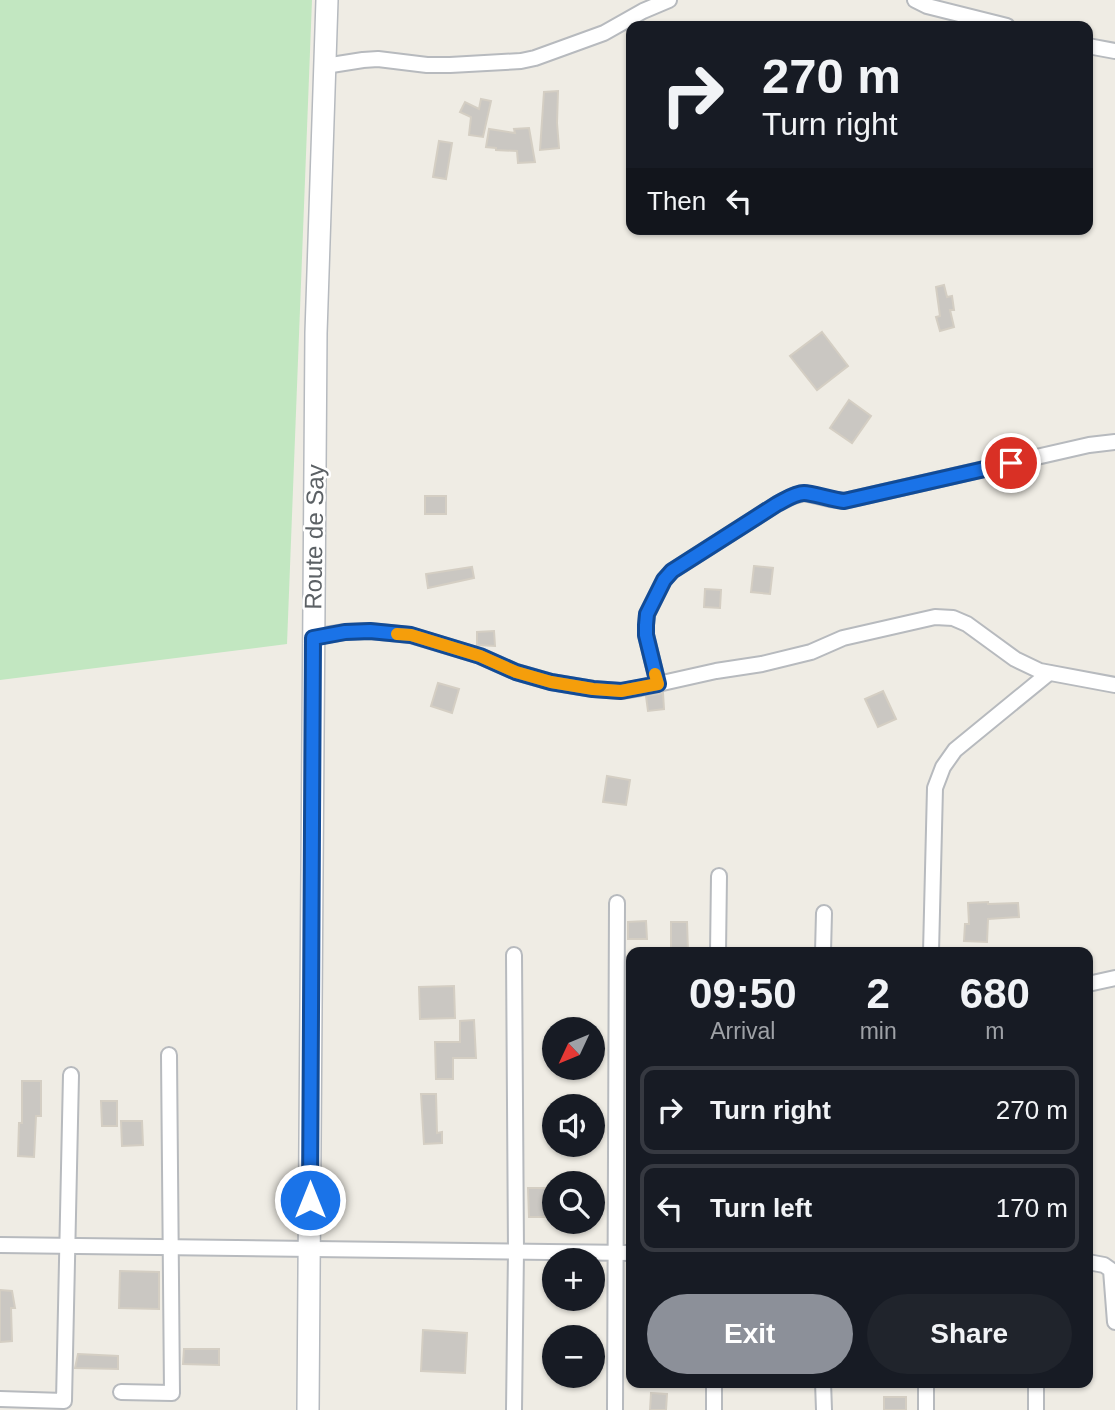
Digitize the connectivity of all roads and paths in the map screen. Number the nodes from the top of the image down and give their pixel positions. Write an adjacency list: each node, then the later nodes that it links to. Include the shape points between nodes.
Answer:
1 (327, 0): 7 (main road, Route de Say)
2 (669, 0): 7 (street, via 604,33 521,61 450,65 379,59)
3 (915, 0): 4 (street)
4 (987, 21)
5 (1093, 47): 6 (street)
6 (1115, 51)
7 (325, 66): 9 (main road, Route de Say)
8 (1115, 442): 11 (street, via 844,501 804,493 777,504 664,580 646,625)
9 (313, 638): 11 (street, via 370,631 411,635 551,682 621,691); 27 (main road, Route de Say)
10 (1049, 673): 11 (street, via 1015,659 967,624 935,617 843,638 811,652 762,664); 12 (street); 18 (street, via 955,750 943,766 935,788)
11 (658, 684)
12 (1115, 685)
13 (719, 876): 16 (street)
14 (617, 903): 29 (street)
15 (824, 913): 17 (street)
16 (719, 947)
17 (824, 947)
18 (931, 947)
19 (514, 955): 28 (street)
20 (1115, 978): 21 (street)
21 (1093, 983)
22 (169, 1055): 26 (street)
23 (71, 1075): 25 (street)
24 (0, 1245): 25 (street)
25 (68, 1246): 26 (street); 38 (street, via 64,1401)
26 (171, 1247): 27 (street); 37 (street, via 172,1393)
27 (310, 1250): 28 (street); 39 (main road, Route de Say)
28 (516, 1251): 29 (street); 40 (street)
29 (615, 1252): 30 (street); 41 (street)
30 (626, 1253)
31 (1093, 1262): 32 (street, via 1111,1270)
32 (1115, 1322)
33 (713, 1388): 42 (street)
34 (824, 1388): 43 (street)
35 (926, 1388): 44 (street)
36 (1036, 1388): 45 (street)
37 (121, 1392)
38 (0, 1399)
39 (308, 1410)
40 (514, 1410)
41 (615, 1410)
42 (714, 1410)
43 (824, 1410)
44 (926, 1410)
45 (1036, 1410)

